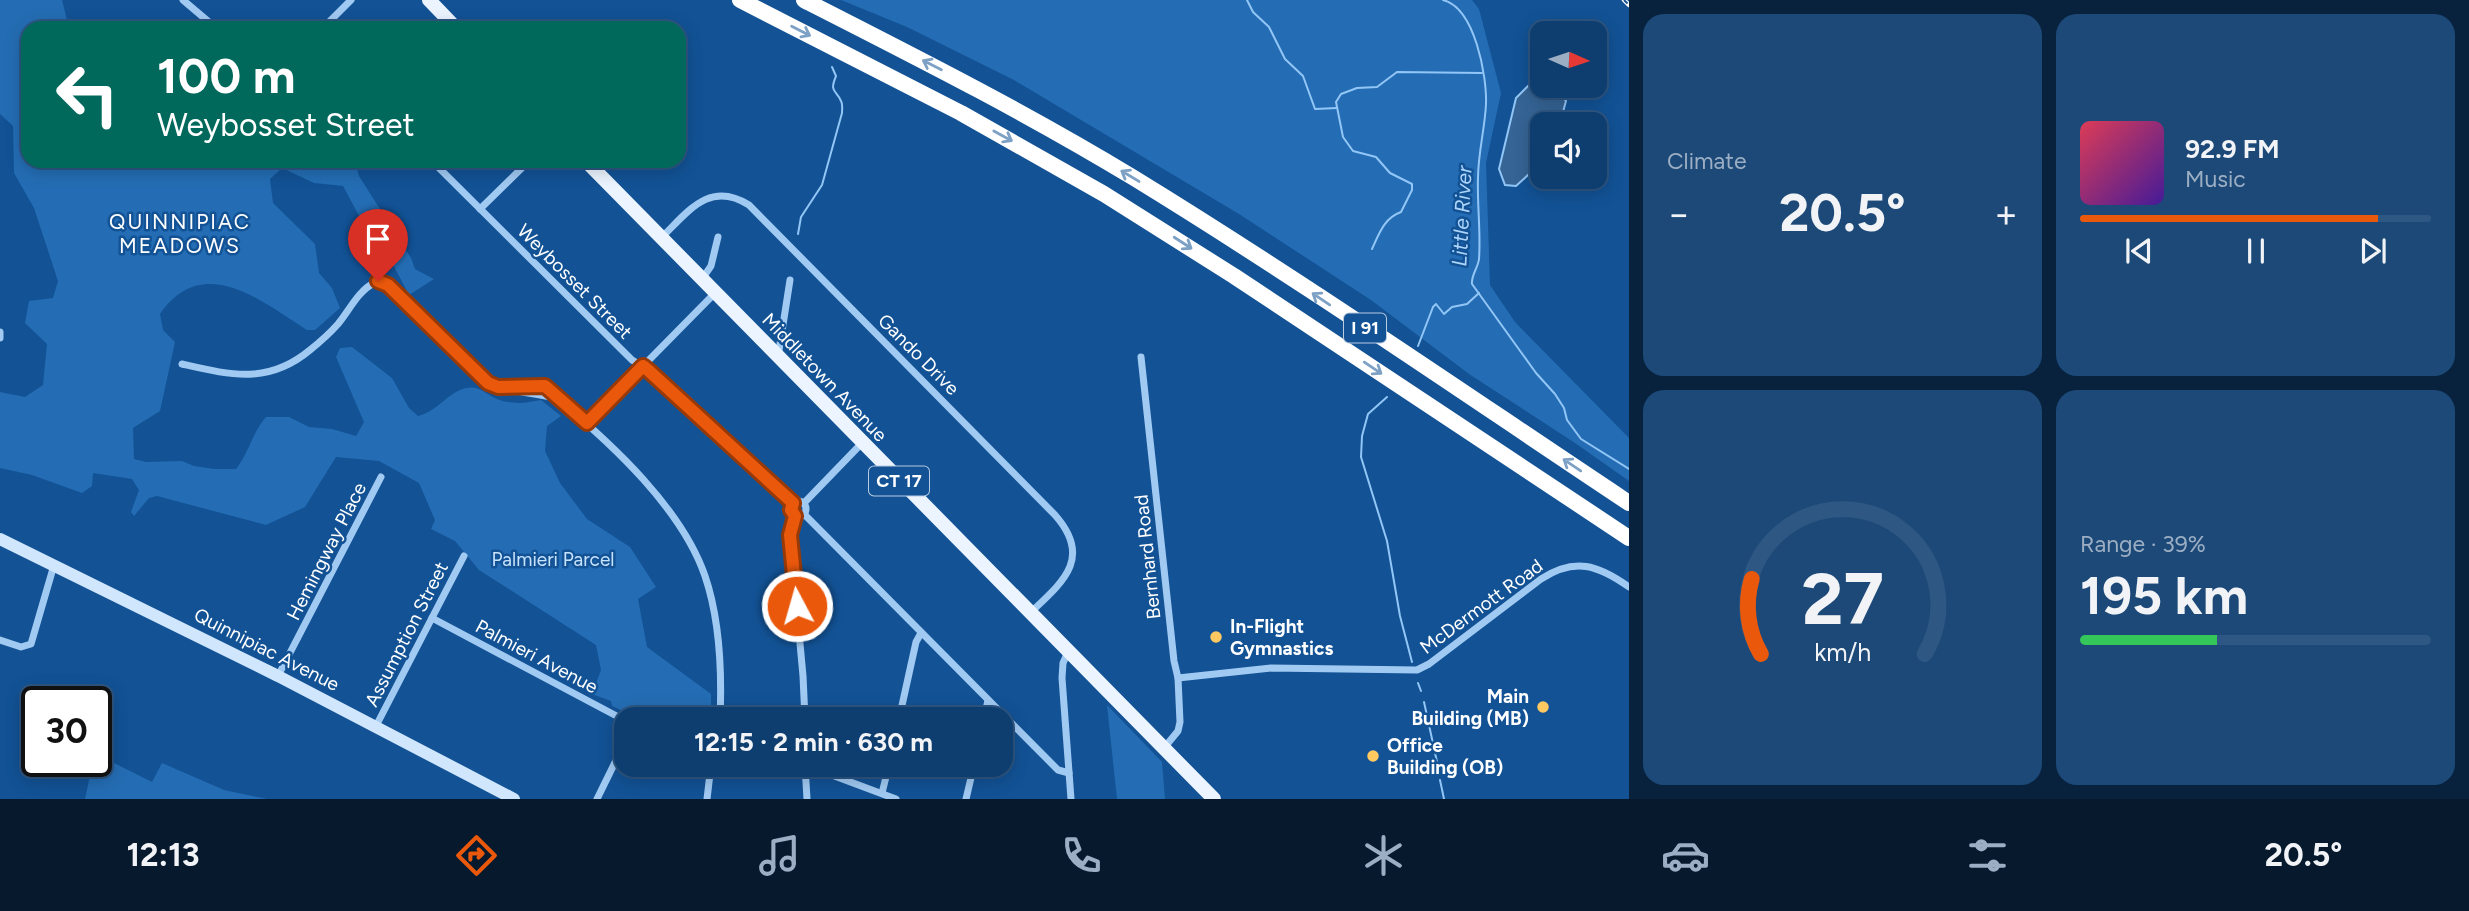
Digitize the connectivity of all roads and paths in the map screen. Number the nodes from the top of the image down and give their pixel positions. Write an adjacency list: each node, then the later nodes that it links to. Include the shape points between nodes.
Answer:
1 (183, 0): 6 (street)
2 (351, 0): 7 (street)
3 (429, 0): 8 (main road)
4 (740, 0): 33 (highway, I 91, one-way to 33, via 961,113 1104,194)
5 (804, 0): 29 (highway, I 91, one-way to 5, via 1133,178 993,97)
6 (208, 21)
7 (330, 21)
8 (449, 21)
9 (439, 168): 12 (street, Weybosset Street)
10 (521, 168): 12 (street)
11 (593, 168): 14 (main road, Middletown Avenue / CT 17)
12 (480, 209): 23 (street, Weybosset Street)
13 (718, 237): 15 (street, via 711,266)
14 (661, 238): 15 (main road, Middletown Avenue / CT 17); 37 (street, Gando Drive, via 708,198 723,195 749,205 1055,515 1072,540 1073,559 1066,578)
15 (702, 279): 17 (main road, Middletown Avenue / CT 17)
16 (789, 280): 20 (street)
17 (715, 293): 20 (main road, Middletown Avenue / CT 17); 23 (street)
18 (0, 332): 19 (street)
19 (0, 338)
20 (778, 357): 25 (main road, Middletown Avenue / CT 17)
21 (1141, 357): 43 (street, Bernhard Road)
22 (181, 364): 24 (street, via 239,376 287,365 329,333 364,291 380,281 481,377 498,387 549,388)
23 (643, 366): 24 (street); 27 (street, Weybosset Street)
24 (587, 423): 45 (street, via 668,508 699,562 715,620)
25 (862, 443): 28 (street); 37 (main road, Middletown Avenue / CT 17)
26 (381, 477): 42 (street, Hemingway Place)
27 (793, 503): 28 (street); 31 (street)
28 (804, 503): 30 (street)
29 (1629, 503)
30 (804, 514): 31 (street); 39 (street)
31 (795, 516): 46 (street, via 790,535)
32 (0, 538): 35 (main road, Quinnipiac Avenue)
33 (1629, 538)
34 (464, 556): 38 (street, Assumption Street)
35 (54, 565): 40 (street, via 31,644 21,647); 42 (main road, Quinnipiac Avenue)
36 (1629, 587): 43 (street, McDermott Road, via 1593,567 1559,569 1429,664 1411,671 1271,668)
37 (1030, 614): 41 (main road, Middletown Avenue / CT 17)
38 (432, 618): 49 (street, Palmieri Avenue); 50 (street, Assumption Street)
39 (921, 633): 44 (street); 47 (street)
40 (0, 640)
41 (1068, 652): 51 (main road, Middletown Avenue / CT 17); 53 (street, via 1062,678)
42 (278, 676): 50 (main road, Quinnipiac Avenue)
43 (1178, 678): 51 (street, Bernhard Road, via 1180,726)
44 (988, 699): 48 (street); 53 (street, via 1058,770)
45 (720, 707)
46 (804, 707)
47 (902, 707)
48 (986, 707)
49 (614, 715)
50 (376, 726): 60 (main road, Quinnipiac Avenue)
51 (1164, 749): 67 (main road, Middletown Avenue / CT 17)
52 (614, 764): 61 (street)
53 (1069, 773): 66 (street)
54 (709, 777): 62 (street)
55 (806, 777): 63 (street)
56 (838, 777): 59 (street)
57 (886, 777): 59 (street)
58 (971, 777): 65 (street)
59 (882, 793): 64 (street)
60 (514, 799)
61 (597, 799)
62 (707, 799)
63 (807, 799)
64 (896, 799)
65 (966, 799)
66 (1071, 799)
67 (1214, 799)

